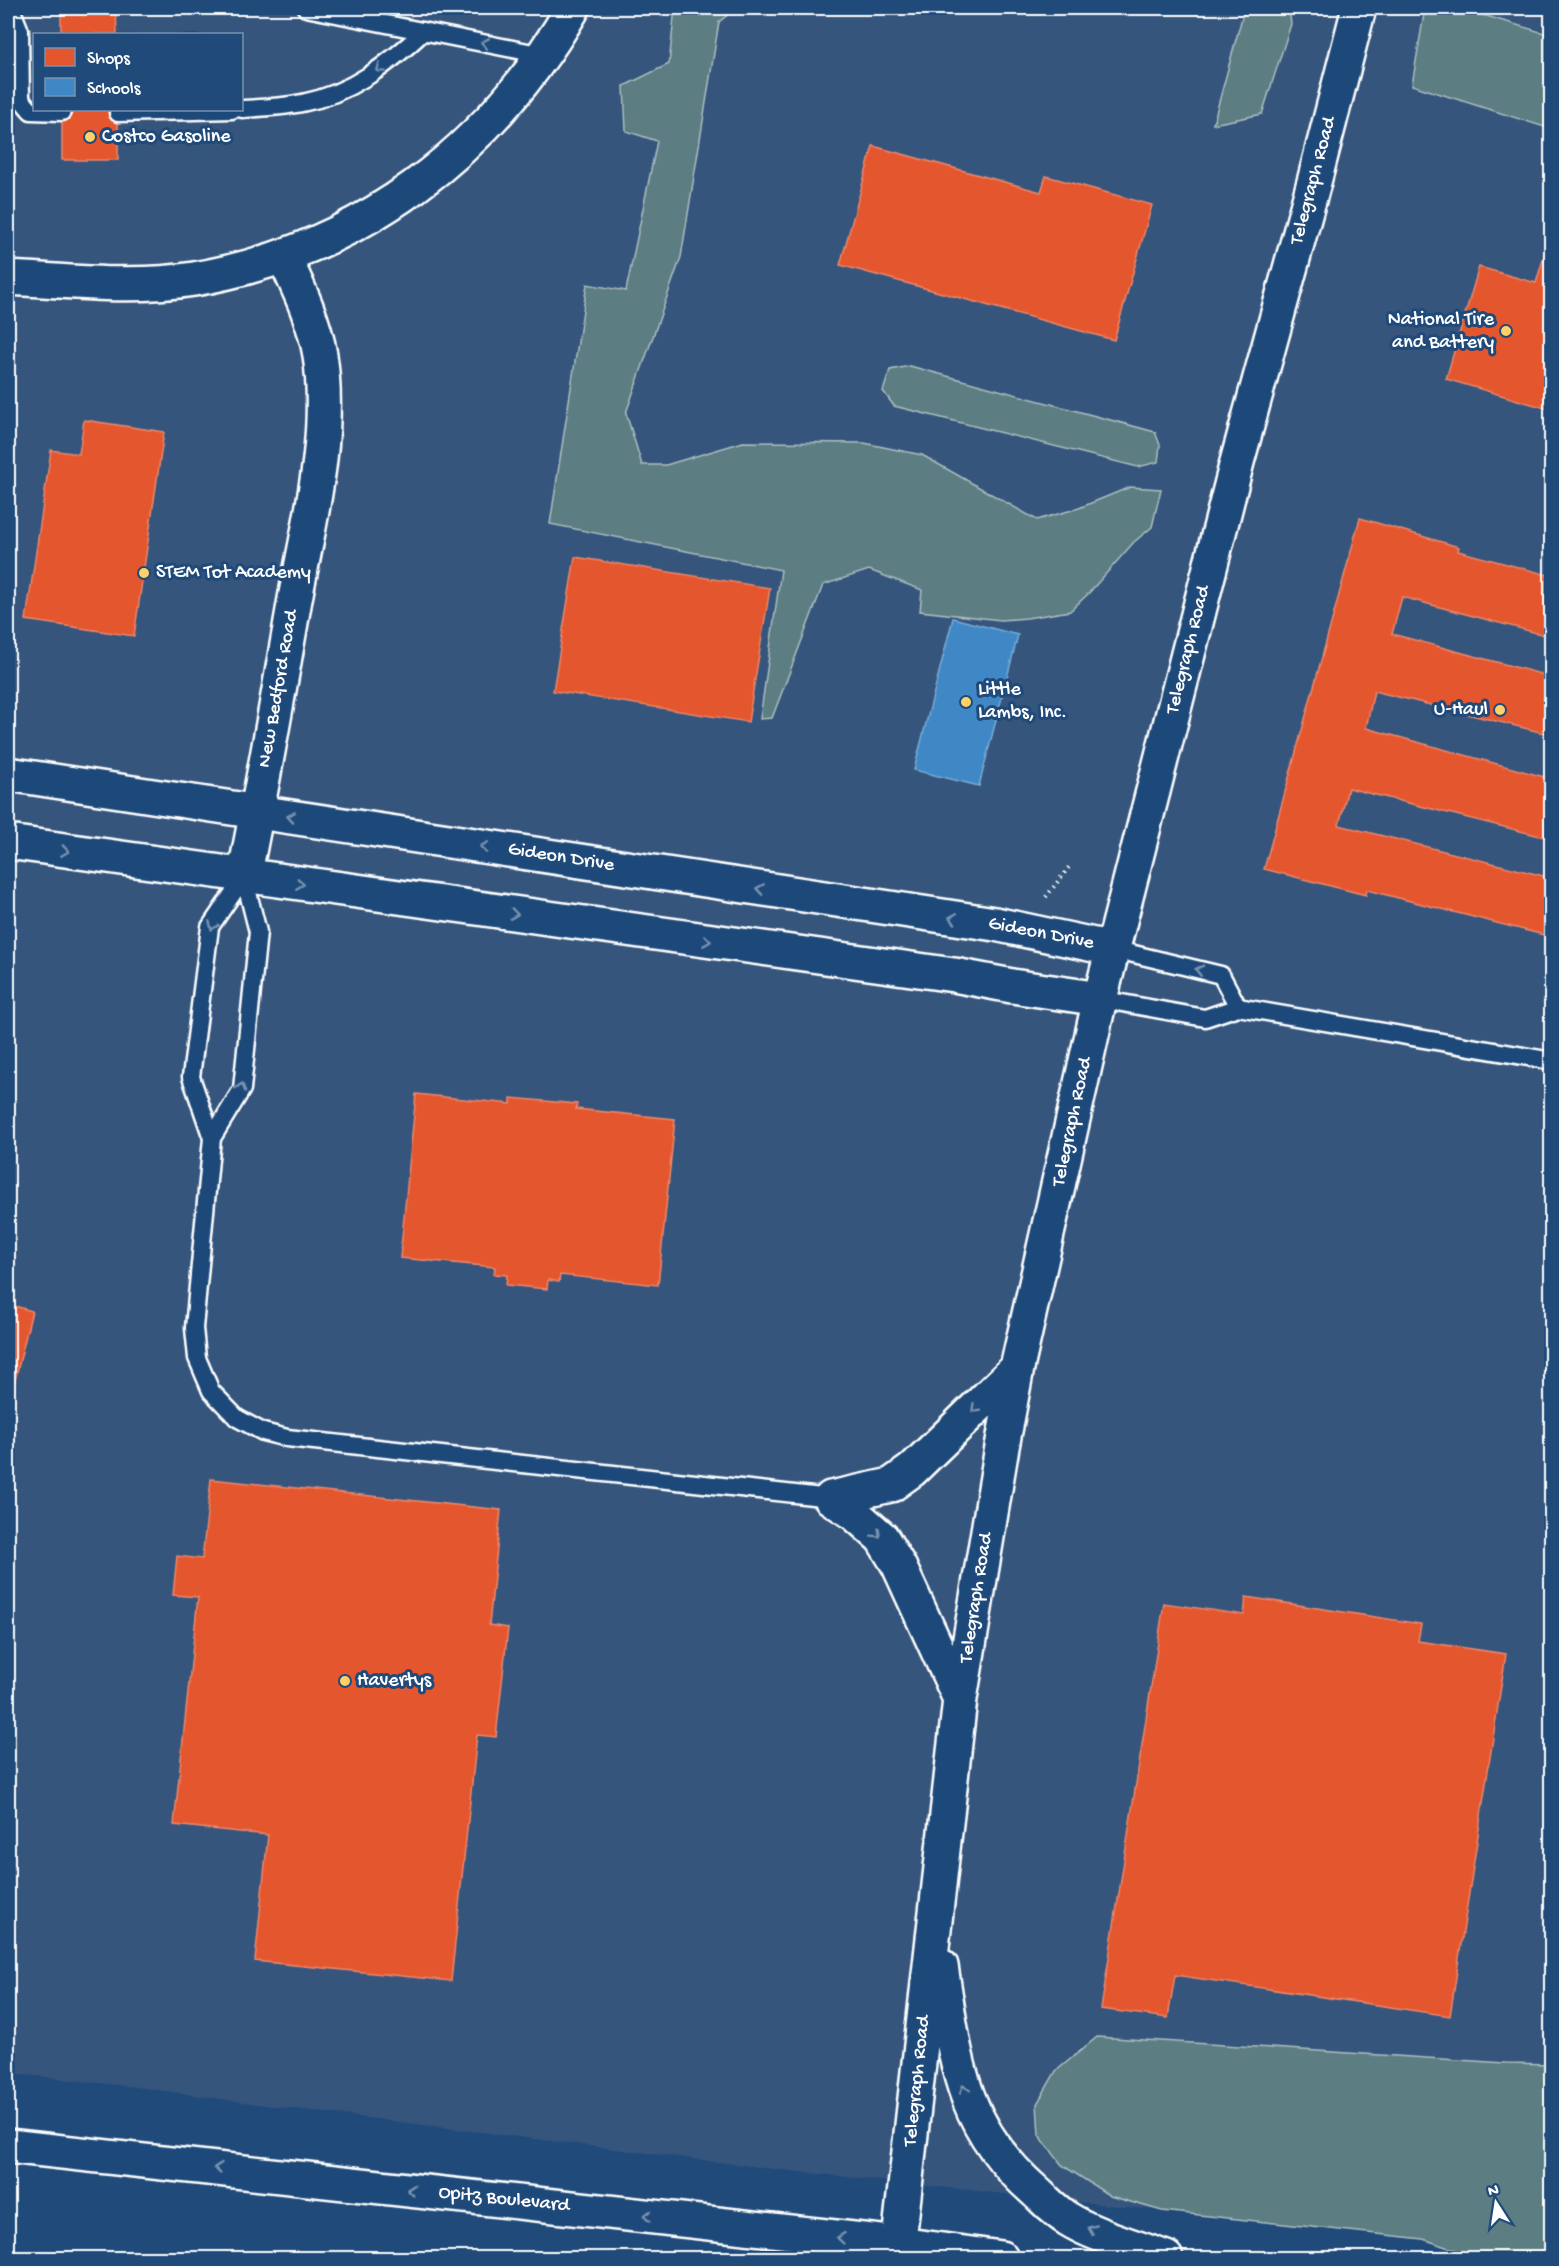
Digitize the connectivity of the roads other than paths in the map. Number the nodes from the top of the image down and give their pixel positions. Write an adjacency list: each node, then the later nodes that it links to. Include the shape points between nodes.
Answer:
1 (11, 8): 9 (lane, via 20,31 21,99 31,111)
2 (306, 8): 5 (lane)
3 (573, 8): 6 (main road)
4 (1359, 8): 17 (main road, Telegraph Road, via 1237,462)
5 (424, 31): 6 (lane, one-way to 5); 7 (lane, one-way to 7, via 371,75 337,92 302,103)
6 (543, 55): 11 (main road, via 514,95 463,148 406,194 347,230)
7 (243, 109)
8 (194, 111): 10 (lane)
9 (62, 112)
10 (118, 113)
11 (284, 257): 12 (main road, via 193,279 125,284); 14 (main road, New Bedford Road, via 309,311 320,354 324,406 310,519)
12 (8, 278)
13 (8, 774): 14 (main road, Gideon Drive)
14 (257, 812): 16 (main road, New Bedford Road); 17 (main road, Gideon Drive, one-way to 14, via 995,924)
15 (8, 842): 16 (main road, one-way to 16)
16 (244, 877): 18 (main road, one-way to 18, via 954,975); 21 (lane, one-way to 16, via 242,1089 258,932); 21 (lane, one-way to 21, via 210,927 191,1077)
17 (1113, 949): 18 (main road, Telegraph Road); 19 (lane, one-way to 17, via 1221,975)
18 (1100, 999): 19 (lane, via 1205,1018); 22 (main road, Telegraph Road)
19 (1239, 1007): 20 (lane)
20 (1551, 1060)
21 (212, 1138): 23 (lane, via 194,1328 197,1358 211,1391 237,1418 263,1432 287,1438)
22 (1017, 1368): 23 (main road, one-way to 23, via 912,1470 891,1485); 24 (main road, Telegraph Road)
23 (831, 1498): 24 (main road, one-way to 24, via 882,1538 899,1566)
24 (960, 1699): 25 (main road, Telegraph Road)
25 (934, 1922): 27 (main road, Telegraph Road); 29 (main road, one-way to 25, via 1068,2219 1020,2178 993,2146 966,2097 958,2070)
26 (8, 2146): 27 (main road, Opitz Boulevard, one-way to 26)
27 (898, 2251): 28 (main road, Opitz Boulevard)
28 (1001, 2259)
29 (1166, 2259)

